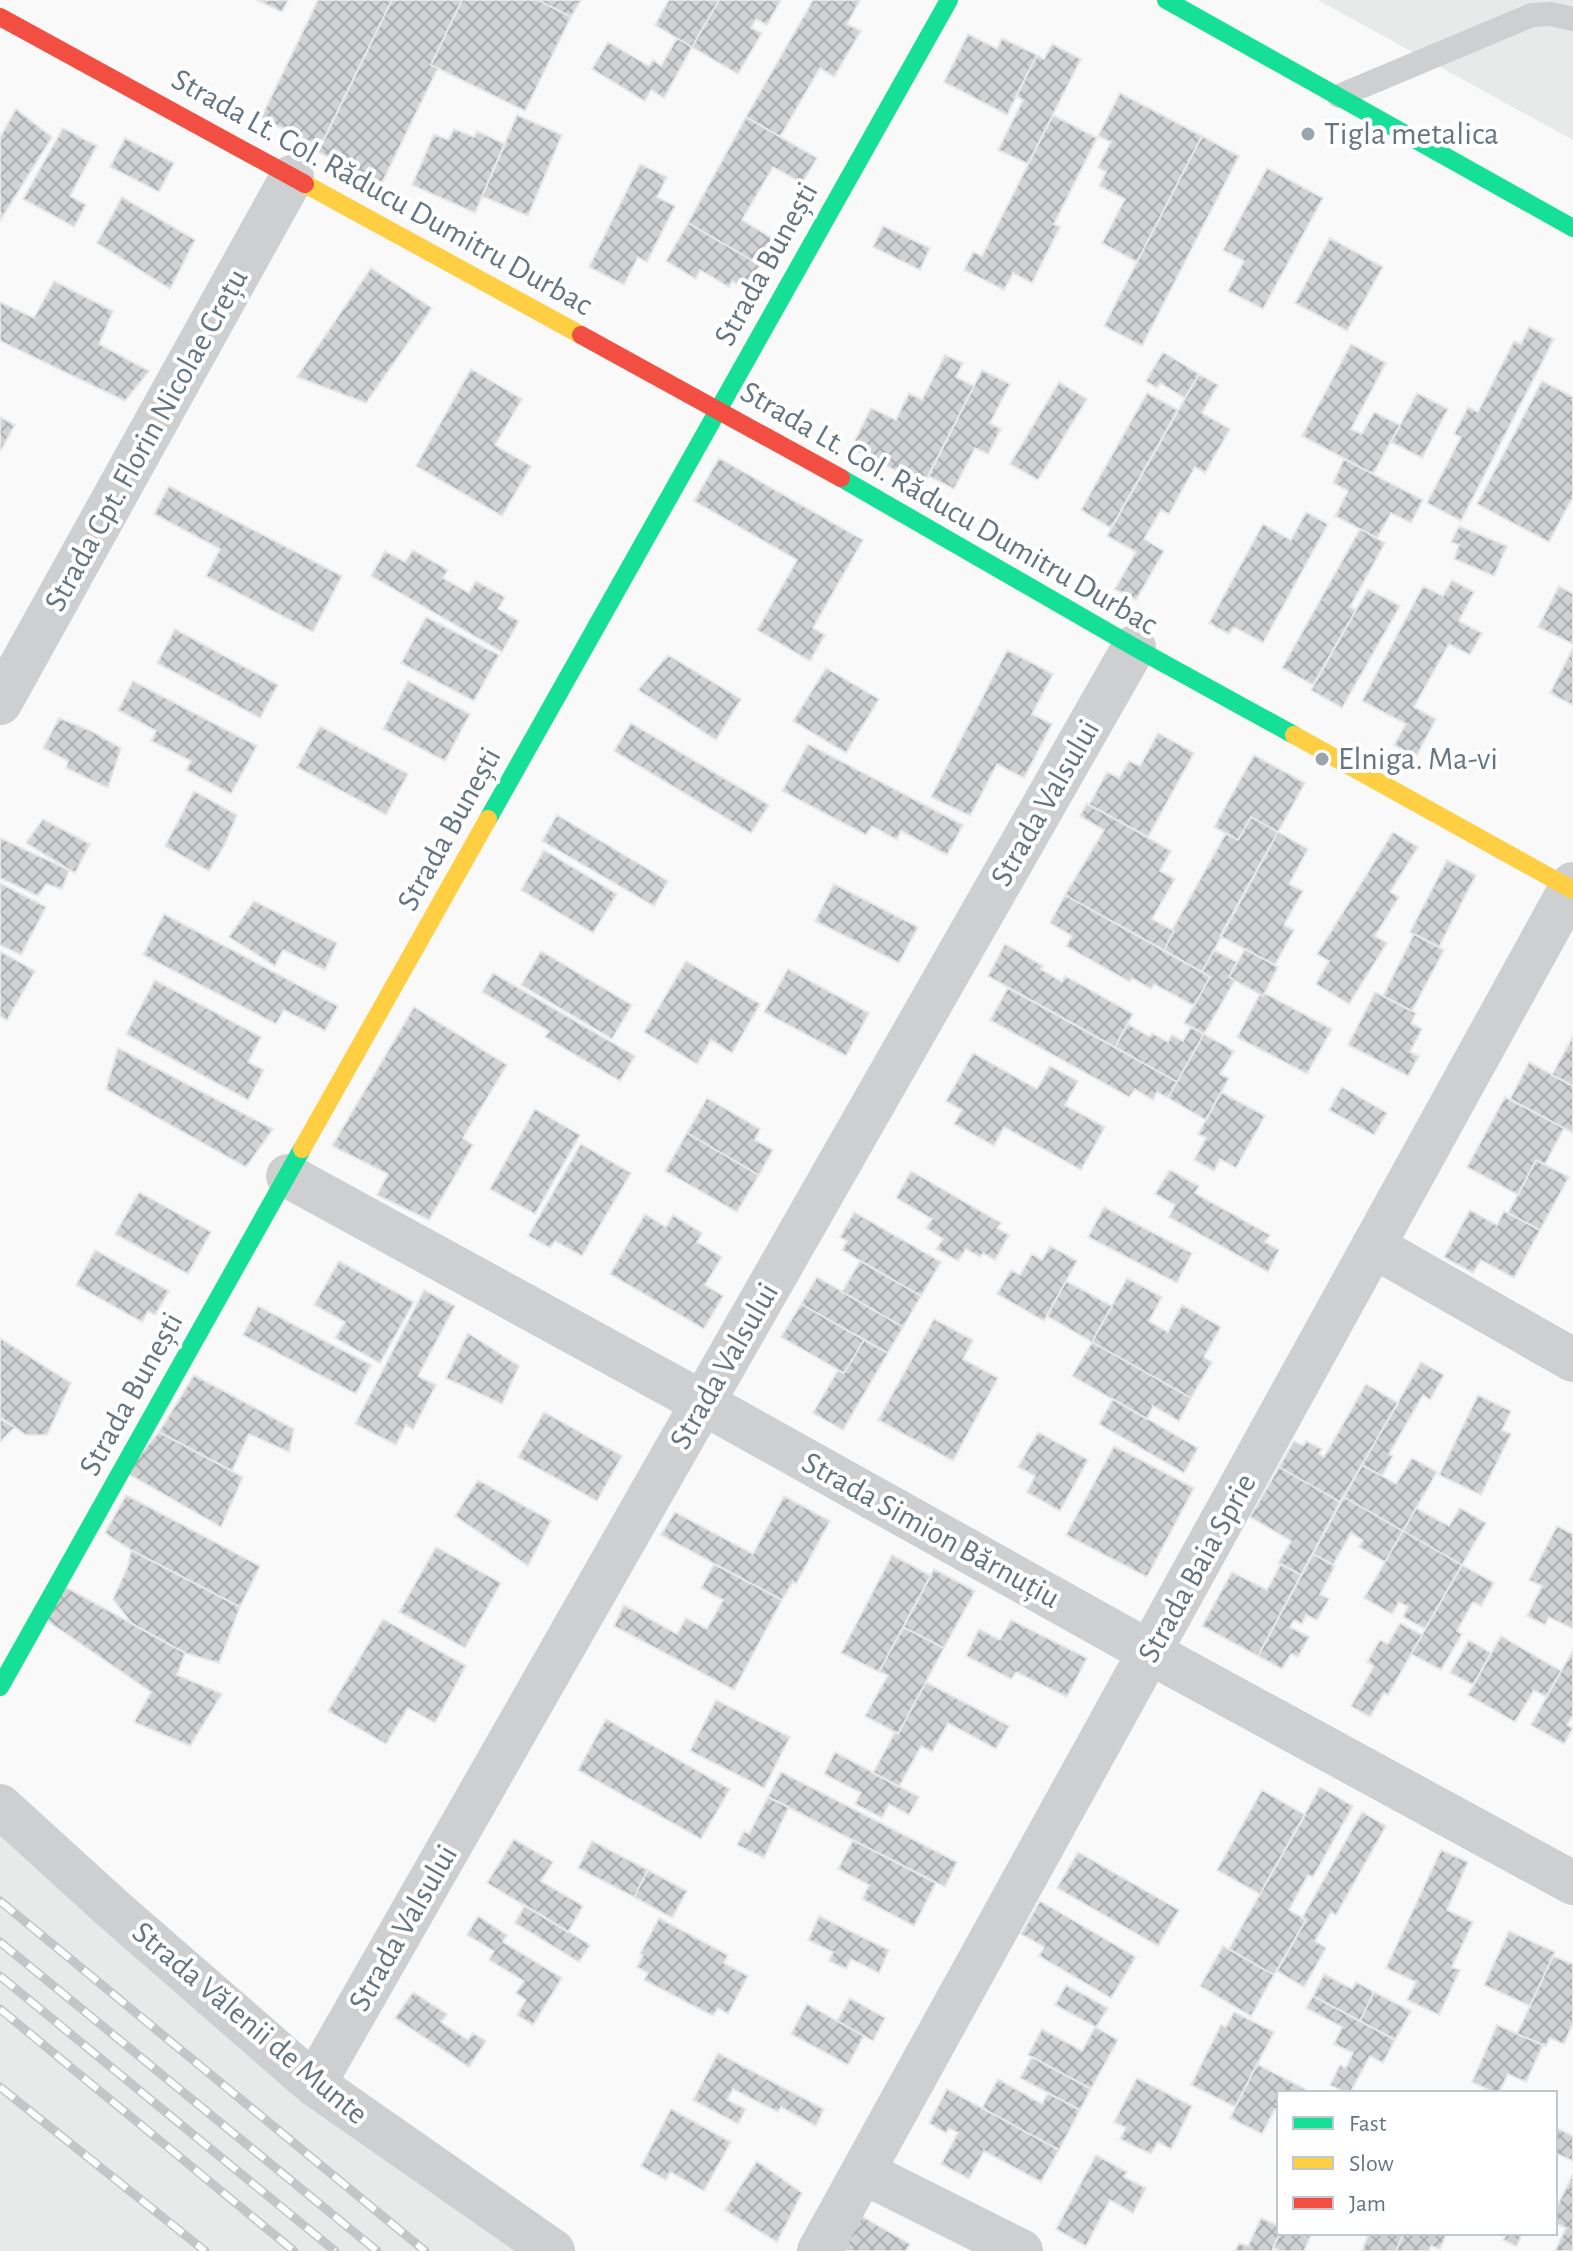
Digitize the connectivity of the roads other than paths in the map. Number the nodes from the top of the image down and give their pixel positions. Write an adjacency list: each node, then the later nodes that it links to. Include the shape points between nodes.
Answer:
1 (949, 0): 8 (street, Strada Bunești)
2 (1166, 0): 5 (street)
3 (0, 17): 6 (street, Strada Lt. Col. Răducu Dumitru Durbac)
4 (1573, 19): 5 (lane, via 1532,15)
5 (1339, 96): 7 (street)
6 (292, 177): 8 (street, Strada Lt. Col. Răducu Dumitru Durbac); 10 (street, Strada Cpt. Florin Nicolae Crețu)
7 (1573, 228)
8 (718, 411): 9 (street, Strada Lt. Col. Răducu Dumitru Durbac); 12 (street, Strada Bunești)
9 (1134, 647): 11 (street, Strada Lt. Col. Răducu Dumitru Durbac); 15 (street, Strada Valsului)
10 (0, 703)
11 (1572, 888): 13 (street, Strada Baia Sprie)
12 (288, 1176): 15 (street, Strada Simion Bărnuțiu); 17 (street, Strada Bunești)
13 (1373, 1246): 14 (street); 16 (street, Strada Baia Sprie)
14 (1573, 1360)
15 (703, 1403): 16 (street, Strada Simion Bărnuțiu); 20 (street, Strada Valsului)
16 (1151, 1653): 19 (street, Strada Simion Bărnuțiu); 21 (street, Strada Baia Sprie)
17 (0, 1687)
18 (0, 1806): 20 (street, Strada Vălenii de Munte)
19 (1573, 1883)
20 (314, 2084): 22 (street, Strada Vălenii de Munte)
21 (863, 2172): 23 (street, Strada Baia Sprie); 24 (street)
22 (553, 2251)
23 (819, 2251)
24 (1021, 2251)

